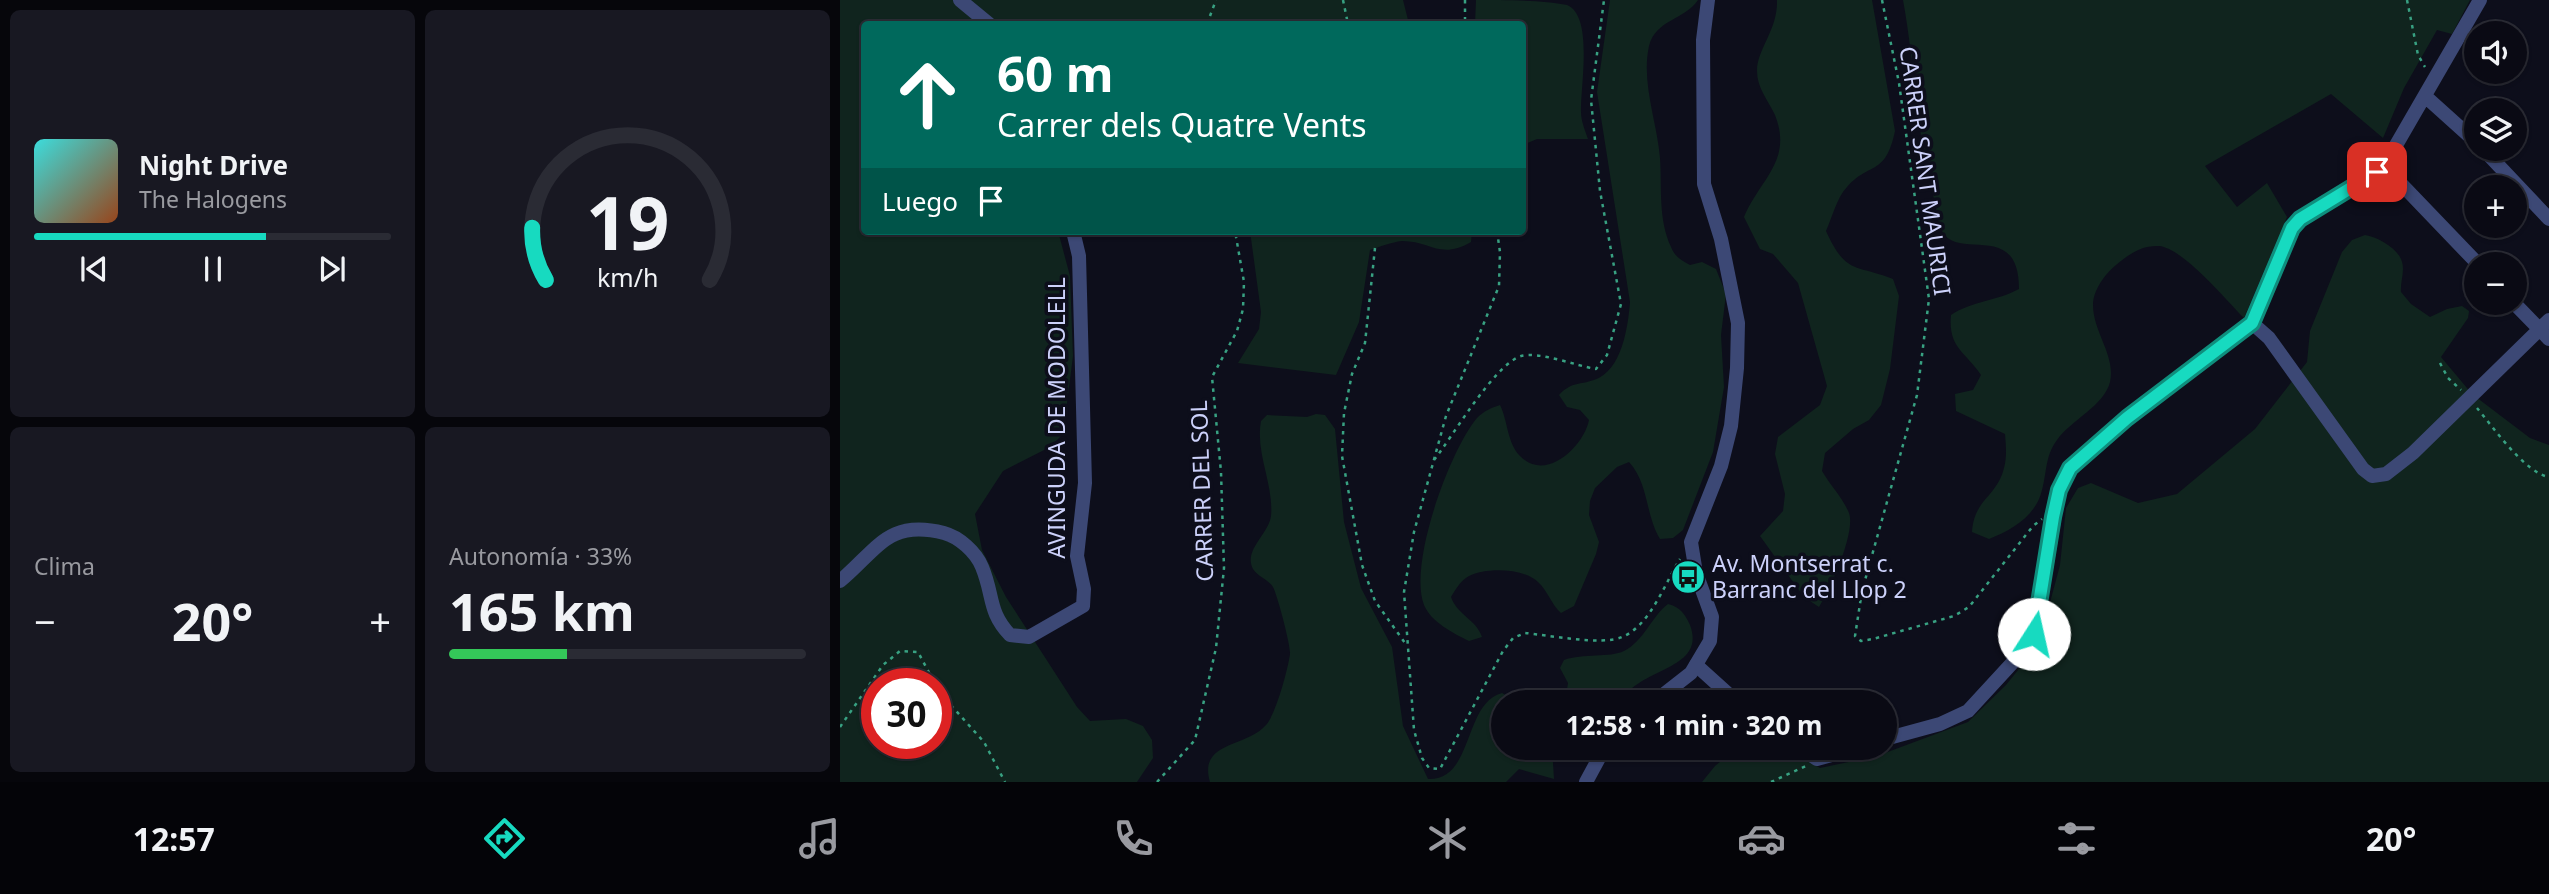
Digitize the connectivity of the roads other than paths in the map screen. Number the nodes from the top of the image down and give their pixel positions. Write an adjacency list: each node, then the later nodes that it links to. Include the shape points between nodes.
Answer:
1 (960, 0): 4 (street)
2 (1708, 0): 16 (street, via 1703,40 1704,184 1738,323 1731,426 1721,466 1691,542 1696,573 1712,617 1710,641)
3 (2480, 0): 5 (street)
4 (985, 21)
5 (2426, 96): 6 (street); 8 (street)
6 (2464, 131)
7 (2494, 161): 9 (street)
8 (2384, 166): 11 (street); 13 (street, via 2292,228)
9 (2549, 219)
10 (1074, 235): 15 (street, AVINGUDA DE MODOLELL, via 1079,256 1085,483 1077,556 1083,606 1029,637 1010,635 993,612 991,589 979,561 955,536 921,527 898,530)
11 (2466, 252)
12 (2527, 314): 14 (street)
13 (2252, 323): 14 (street, via 2269,338 2372,476 2386,474 2413,453); 19 (street, via 2081,456 2063,479 2037,623 2026,648 1968,711)
14 (2546, 330)
15 (840, 581)
16 (1696, 665): 17 (street); 18 (street)
17 (1669, 690)
18 (1724, 690)
19 (1897, 736)
20 (1598, 760): 21 (street)
21 (1586, 782)

